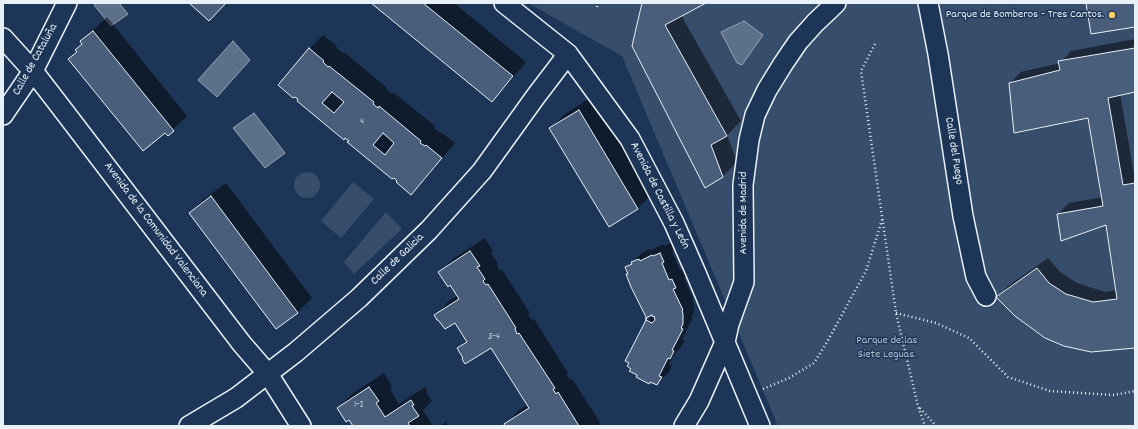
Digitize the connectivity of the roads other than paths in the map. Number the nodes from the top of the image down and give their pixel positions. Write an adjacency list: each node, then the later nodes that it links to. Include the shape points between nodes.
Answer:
1 (67, 3): 7 (street, Calle de Cataluña)
2 (504, 3): 6 (street, Avenida de Castilla y León)
3 (836, 3): 9 (street, Avenida de Madrid, via 815,23 791,53 767,90 756,115 748,140 743,185)
4 (928, 3): 10 (street, Calle del Fuego, via 963,216 976,277)
5 (3, 38): 7 (street, Avenida de la Comunidad Valenciana)
6 (568, 54): 11 (street, Avenida de Castilla y León, via 630,139 674,224); 13 (street, Calle de Galicia, via 482,170 428,230 358,298)
7 (33, 71): 8 (street, Calle de Cataluña); 13 (street, Avenida de la Comunidad Valenciana, via 242,344)
8 (3, 116)
9 (744, 282): 11 (street, via 733,294); 12 (street, Avenida de Madrid)
10 (986, 296)
11 (710, 305): 12 (street, Avenida de Castilla y León)
12 (725, 342): 16 (street, Avenida de Madrid, via 703,392); 17 (street, Avenida de Castilla y León)
13 (268, 374): 14 (street, Calle de Galicia, via 236,398); 15 (street, Avenida de la Comunidad Valenciana)
14 (189, 426)
15 (301, 426)
16 (684, 426)
17 (760, 426)

